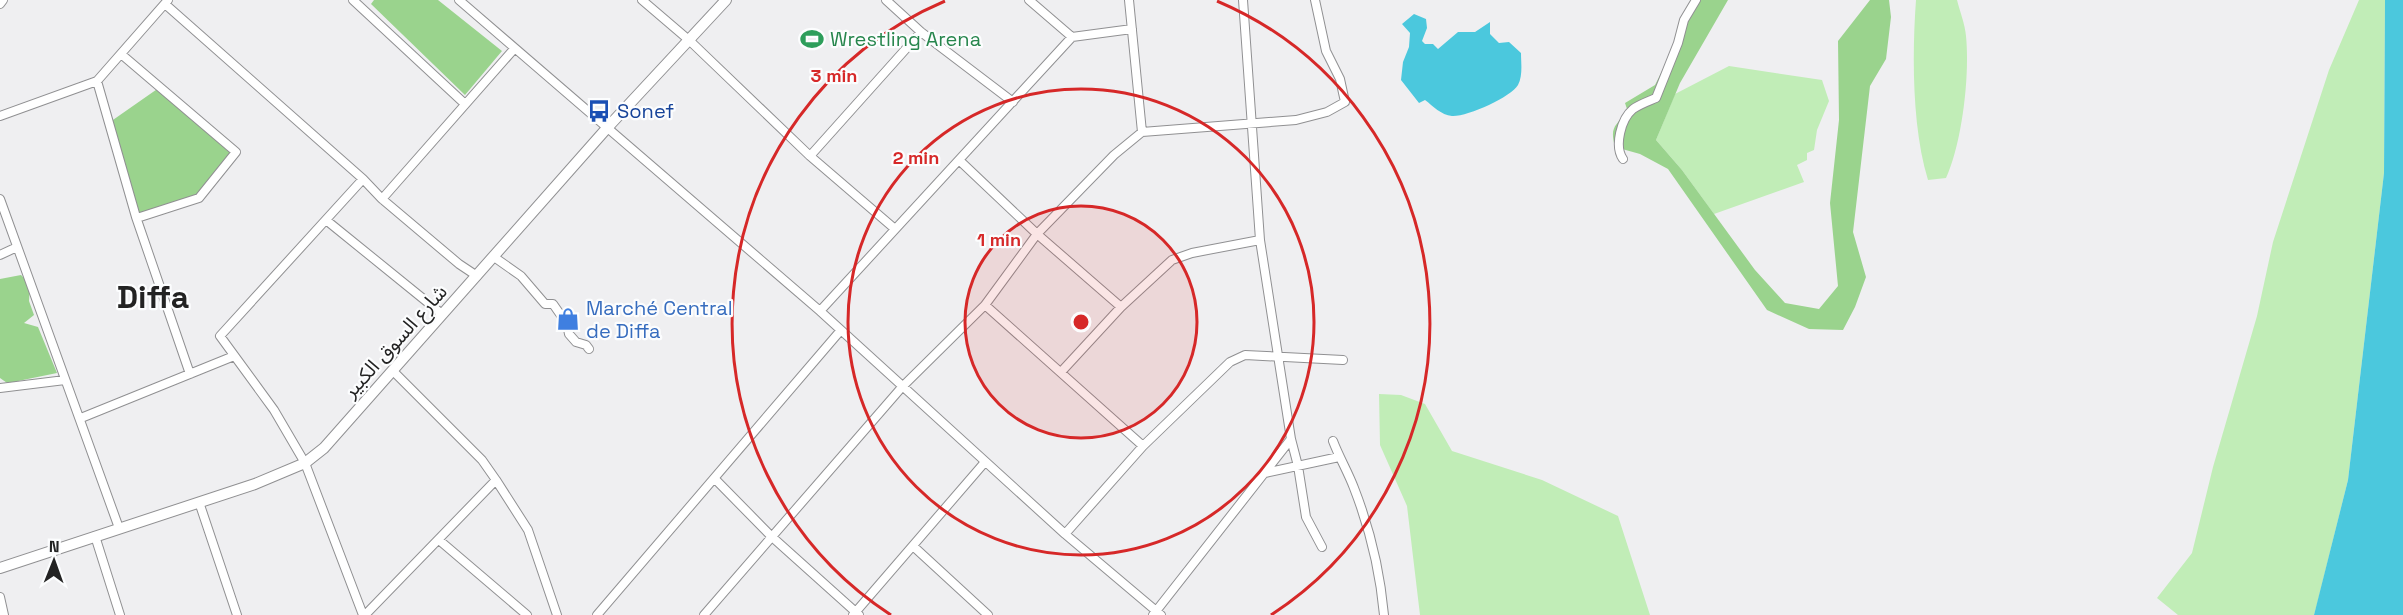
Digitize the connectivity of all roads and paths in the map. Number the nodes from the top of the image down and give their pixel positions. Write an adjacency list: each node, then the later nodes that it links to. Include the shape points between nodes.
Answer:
1 (3, 0): 13 (street)
2 (354, 0): 22 (street)
3 (459, 0): 18 (street)
4 (642, 0): 17 (street)
5 (726, 0): 17 (street, شارع السوق الكبير)
6 (886, 0): 15 (street)
7 (1029, 0): 16 (street)
8 (1129, 0): 14 (street)
9 (1243, 0): 24 (street)
10 (1315, 0): 24 (street, via 1326,51 1340,79 1344,102 1327,112 1296,120)
11 (1696, 0): 28 (street, via 1684,20 1656,98 1632,110 1624,123 1618,152)
12 (167, 2): 19 (street); 30 (street)
13 (0, 4)
14 (1132, 29): 16 (street); 26 (street)
15 (921, 32): 21 (street); 27 (street)
16 (1072, 37): 21 (street)
17 (690, 41): 25 (street, شارع السوق الكبير); 27 (street)
18 (514, 49): 22 (street); 25 (street)
19 (121, 54): 20 (street); 33 (street, via 236,152 199,198)
20 (97, 81): 23 (street); 33 (street)
21 (1013, 102): 29 (street)
22 (465, 104): 32 (street)
23 (0, 116)
24 (1252, 122): 26 (street); 37 (street)
25 (607, 128): 40 (street, شارع السوق الكبير); 44 (street)
26 (1142, 132): 36 (street, via 1114,155)
27 (810, 156): 35 (street)
28 (1623, 159)
29 (959, 160): 35 (street); 36 (street)
30 (363, 179): 32 (street); 34 (street)
31 (0, 199): 38 (street)
32 (382, 199): 41 (street)
33 (137, 218): 53 (street)
34 (326, 220): 45 (street); 48 (street, via 220,336)
35 (895, 229): 44 (street)
36 (1037, 234): 42 (street); 43 (street)
37 (1260, 240): 43 (street, via 1172,260); 49 (street)
38 (17, 247): 39 (street); 54 (street)
39 (0, 255)
40 (494, 256): 41 (street, شارع السوق الكبير); 47 (street, via 521,276 545,304 553,304 569,334)
41 (477, 276): 45 (street, شارع السوق الكبير)
42 (985, 305): 52 (street); 55 (street)
43 (1121, 307): 52 (street)
44 (820, 311): 46 (street)
45 (442, 314): 51 (street, شارع السوق الكبير)
46 (841, 330): 55 (street); 66 (street)
47 (589, 349)
48 (234, 356): 53 (street); 63 (street, via 274,410)
49 (1278, 356): 50 (street); 58 (street); 60 (street, via 1245,355 1230,362)
50 (1343, 360)
51 (393, 371): 63 (street, شارع السوق الكبير, via 324,448); 67 (street, via 482,460)
52 (1061, 372): 60 (street)
53 (190, 374): 57 (street)
54 (64, 380): 56 (street); 57 (street)
55 (902, 387): 62 (street); 72 (street)
56 (0, 388)
57 (81, 418): 69 (street)
58 (1291, 440): 64 (street); 65 (street)
59 (1333, 441): 61 (street)
60 (1143, 446): 70 (street)
61 (1339, 457): 64 (street); 89 (street, via 1368,531)
62 (985, 462): 70 (street); 74 (street)
63 (305, 463): 68 (street, شارع السوق الكبير); 83 (street)
64 (1298, 466): 65 (street); 75 (street, via 1306,518)
65 (1264, 473): 79 (street)
66 (715, 479): 72 (street); 86 (street)
67 (496, 480): 73 (street); 85 (street, via 528,530)
68 (199, 502): 69 (street, شارع السوق الكبير); 82 (street)
69 (119, 528): 71 (street, شارع السوق الكبير)
70 (1065, 534): 79 (street)
71 (95, 536): 76 (street, شارع السوق الكبير); 81 (street)
72 (771, 536): 78 (street); 87 (street)
73 (439, 540): 83 (street); 84 (street)
74 (914, 546): 78 (street); 88 (street)
75 (1322, 547)
76 (0, 568)
77 (0, 597): 80 (street)
78 (856, 614)
79 (1157, 614)
80 (4, 615)
81 (120, 615)
82 (237, 615)
83 (364, 615)
84 (527, 615)
85 (557, 615)
86 (597, 615)
87 (704, 615)
88 (988, 615)
89 (1384, 615)

